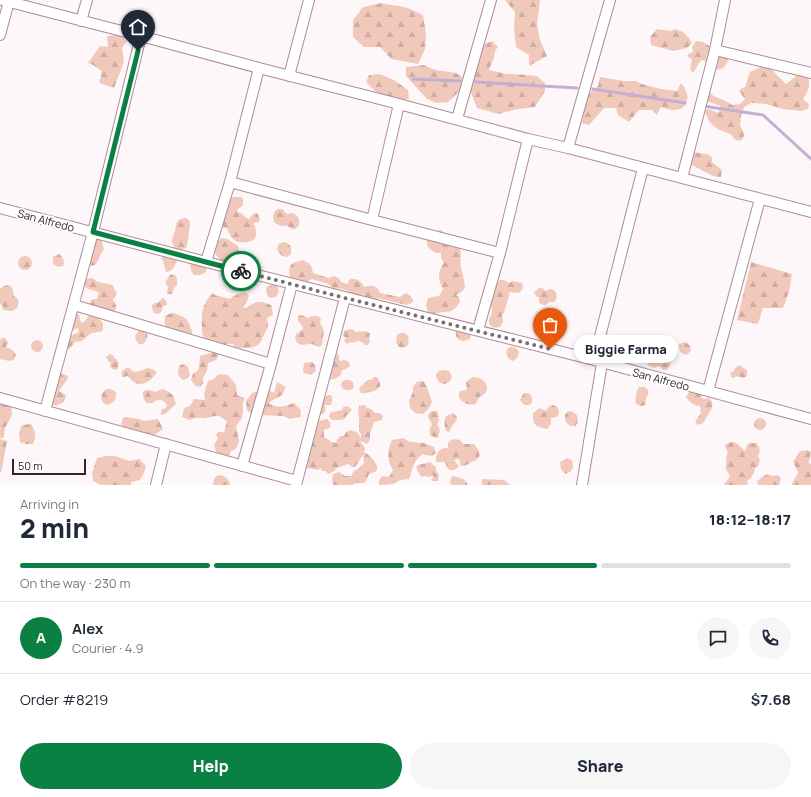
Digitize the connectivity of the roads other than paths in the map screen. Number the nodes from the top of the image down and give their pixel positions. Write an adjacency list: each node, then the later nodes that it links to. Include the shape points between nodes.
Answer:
1 (87, 0): 7 (street)
2 (309, 0): 13 (street)
3 (491, 0): 15 (street)
4 (610, 0): 17 (street)
5 (725, 0): 10 (street)
6 (5, 1): 7 (street); 8 (street)
7 (81, 20): 9 (street)
8 (0, 35)
9 (141, 36): 11 (street); 25 (street)
10 (715, 50): 12 (street); 19 (street)
11 (259, 68): 13 (street); 20 (street)
12 (811, 73)
13 (289, 76): 14 (street)
14 (399, 104): 15 (street); 24 (street)
15 (457, 119): 16 (street)
16 (528, 139): 17 (street); 26 (street)
17 (568, 148): 18 (street)
18 (644, 168): 19 (street); 32 (street)
19 (682, 178): 21 (street)
20 (230, 182): 24 (street); 27 (street)
21 (760, 199): 23 (street); 34 (street)
22 (0, 208): 25 (street, San Alfredo)
23 (811, 212)
24 (372, 220): 26 (street)
25 (93, 232): 27 (street, San Alfredo); 30 (street)
26 (500, 252): 31 (street)
27 (206, 262): 28 (street, San Alfredo)
28 (292, 284): 29 (street, San Alfredo); 33 (street)
29 (345, 298): 31 (street, San Alfredo); 40 (street)
30 (74, 305): 33 (street); 36 (street)
31 (478, 330): 32 (street, San Alfredo)
32 (598, 361): 34 (street, San Alfredo); 42 (street)
33 (271, 364): 39 (street)
34 (708, 391): 37 (street, San Alfredo)
35 (0, 398): 36 (street)
36 (45, 411): 38 (street)
37 (811, 419)
38 (166, 444): 39 (street); 41 (street)
39 (242, 466): 40 (street)
40 (297, 483)
41 (156, 485)
42 (582, 485)

